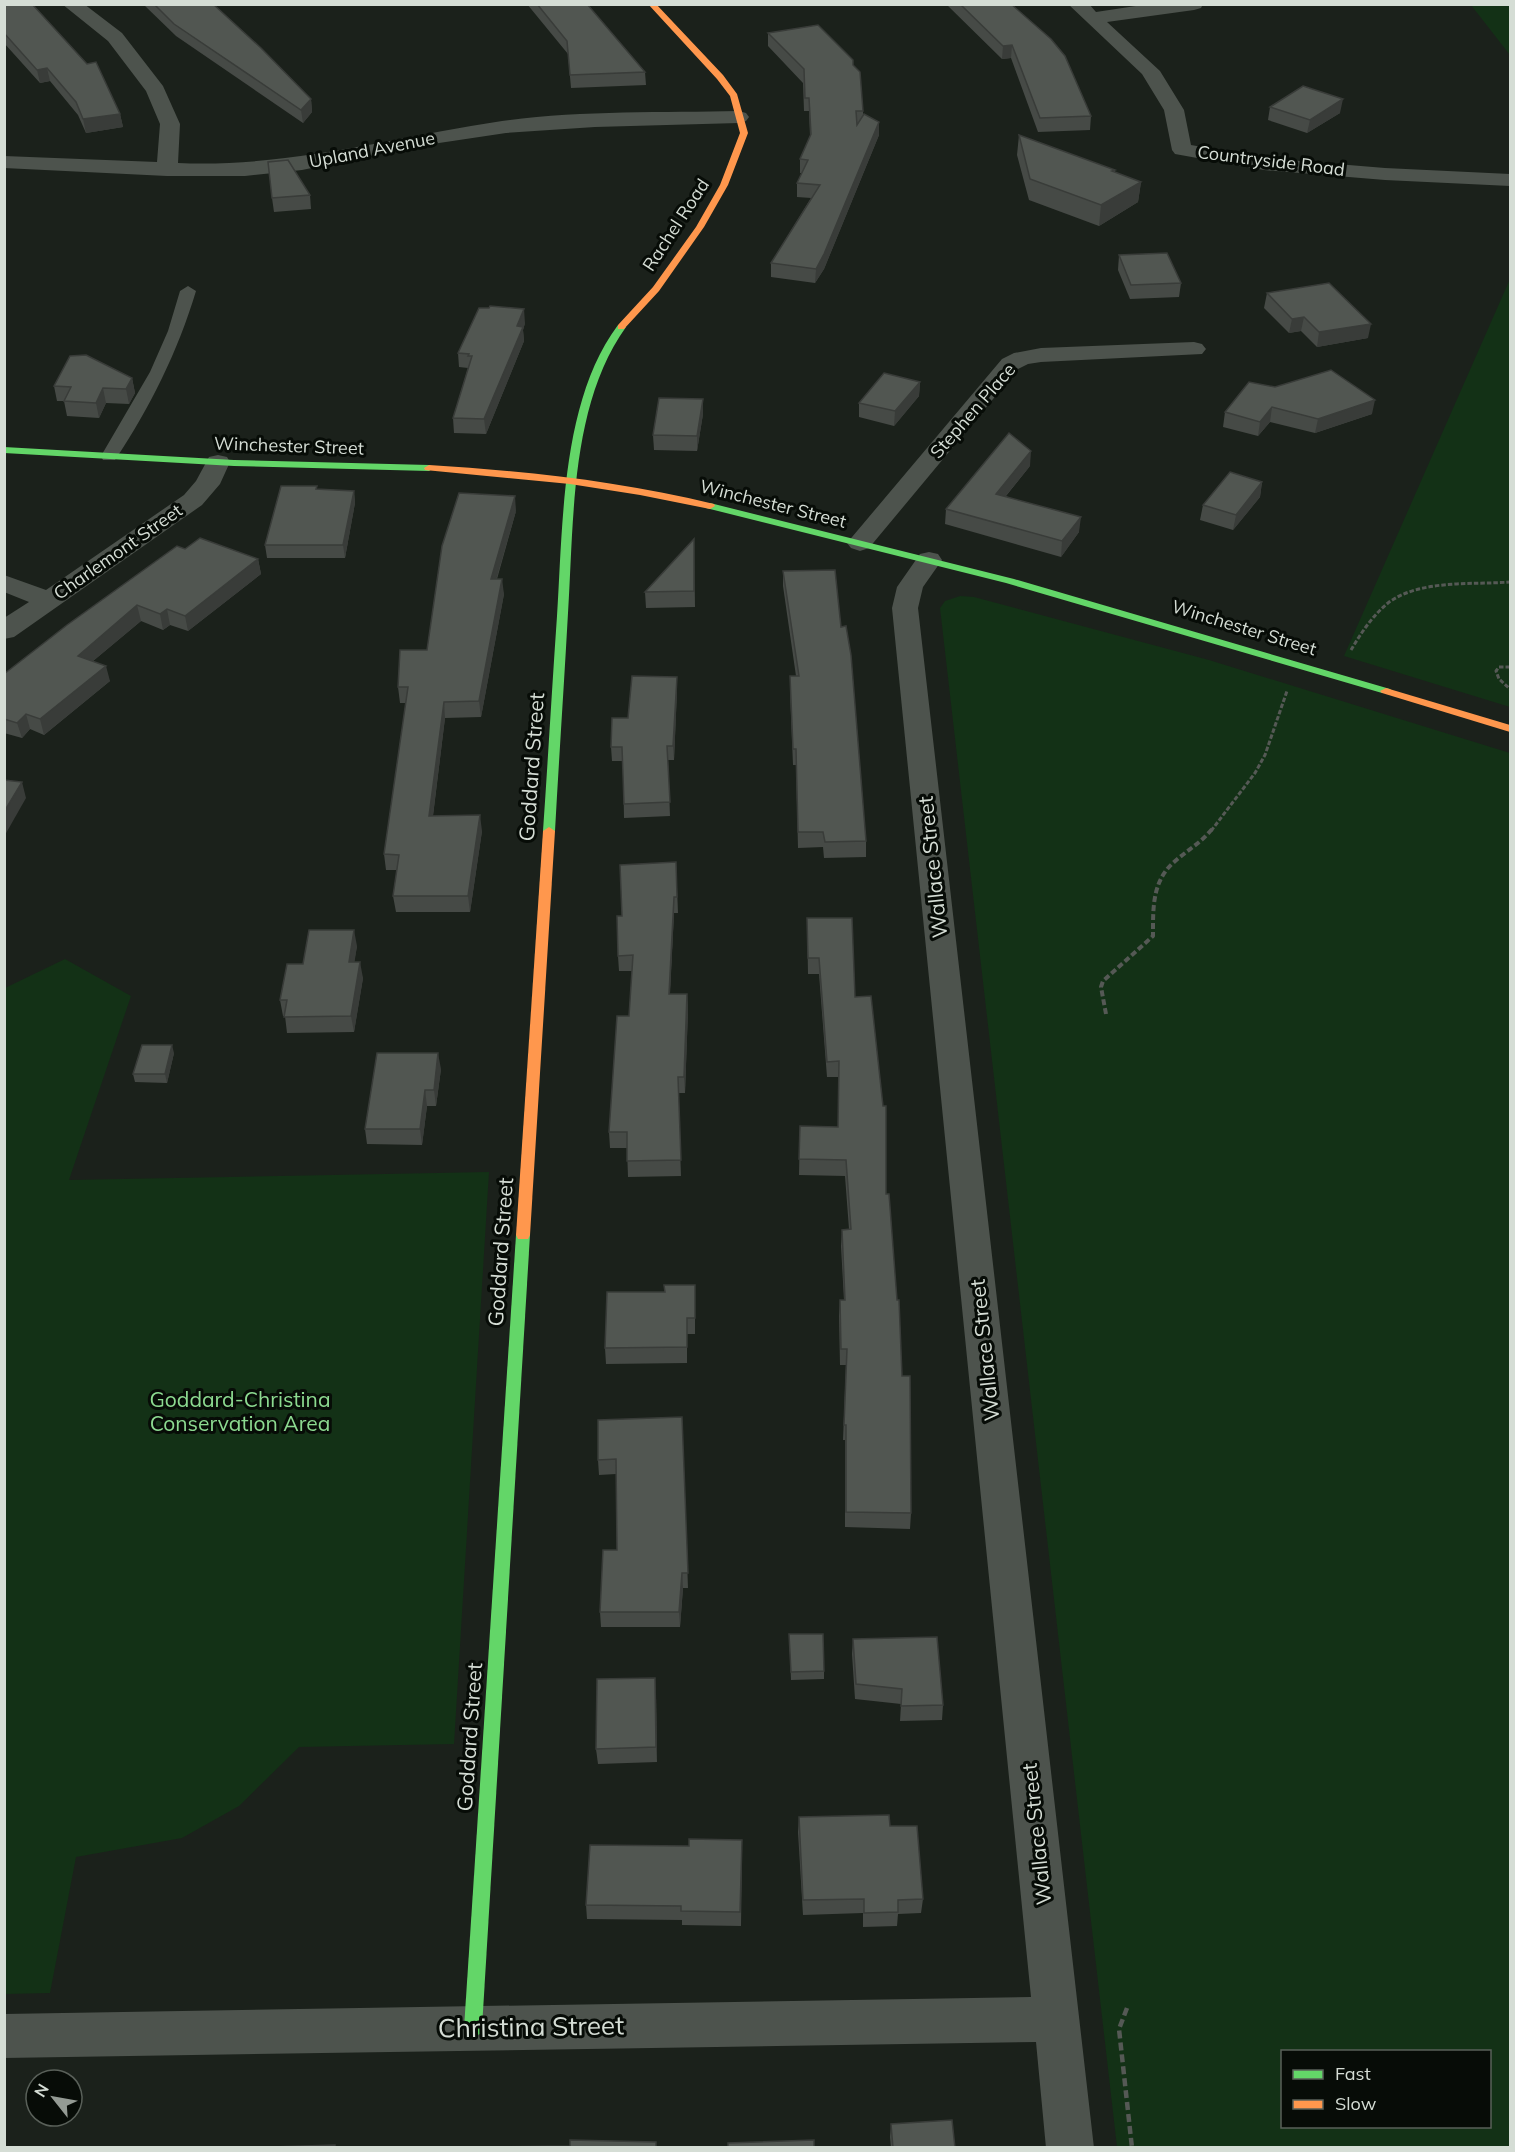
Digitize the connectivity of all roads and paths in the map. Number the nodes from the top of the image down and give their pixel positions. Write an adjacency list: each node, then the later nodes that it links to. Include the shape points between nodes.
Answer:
1 (71, 4): 7 (street, via 115,37 156,90 170,124)
2 (651, 4): 5 (street, Rachel Road, via 720,77 734,96)
3 (1194, 4): 4 (street)
4 (1084, 11): 8 (street, Countryside Road, via 1150,71 1174,110 1182,150 1264,164)
5 (739, 117): 7 (street, Upland Avenue, via 506,127 302,164); 14 (street, Rachel Road, via 744,133 724,185 700,227 656,289 615,333 602,357)
6 (4, 162): 7 (street, Upland Avenue)
7 (167, 170)
8 (1510, 180)
9 (188, 291): 12 (lane, via 158,372)
10 (1194, 349): 15 (street, Stephen Place, via 1041,355 1010,364)
11 (4, 450): 12 (street, Winchester Street)
12 (109, 456): 13 (street, Winchester Street)
13 (218, 462): 14 (street, Winchester Street, via 434,468); 19 (street, Charlemont Street, via 204,489 193,500)
14 (571, 479): 15 (street, Winchester Street, via 648,492); 28 (street, Goddard Street)
15 (860, 543): 16 (street, Winchester Street)
16 (929, 560): 22 (street, Winchester Street, via 1108,607); 27 (street, Wallace Street, via 910,587 905,608)
17 (1510, 582): 22 (path, via 1424,589 1395,599 1383,608 1345,663)
18 (4, 583): 19 (street)
19 (48, 600): 20 (street, Charlemont Street)
20 (4, 631)
21 (1510, 667): 23 (path, via 1499,667 1496,676)
22 (1324, 671): 24 (street, Winchester Street); 25 (path, via 1289,688 1255,773 1205,838 1161,876 1153,903 1153,936 1103,981)
23 (1510, 689)
24 (1510, 729)
25 (1106, 1014)
26 (1127, 2008): 31 (path, via 1119,2029)
27 (1057, 2019): 28 (street, Christina Street); 30 (street, Wallace Street)
28 (473, 2028): 29 (street, Christina Street)
29 (4, 2036)
30 (1070, 2148)
31 (1132, 2148)

